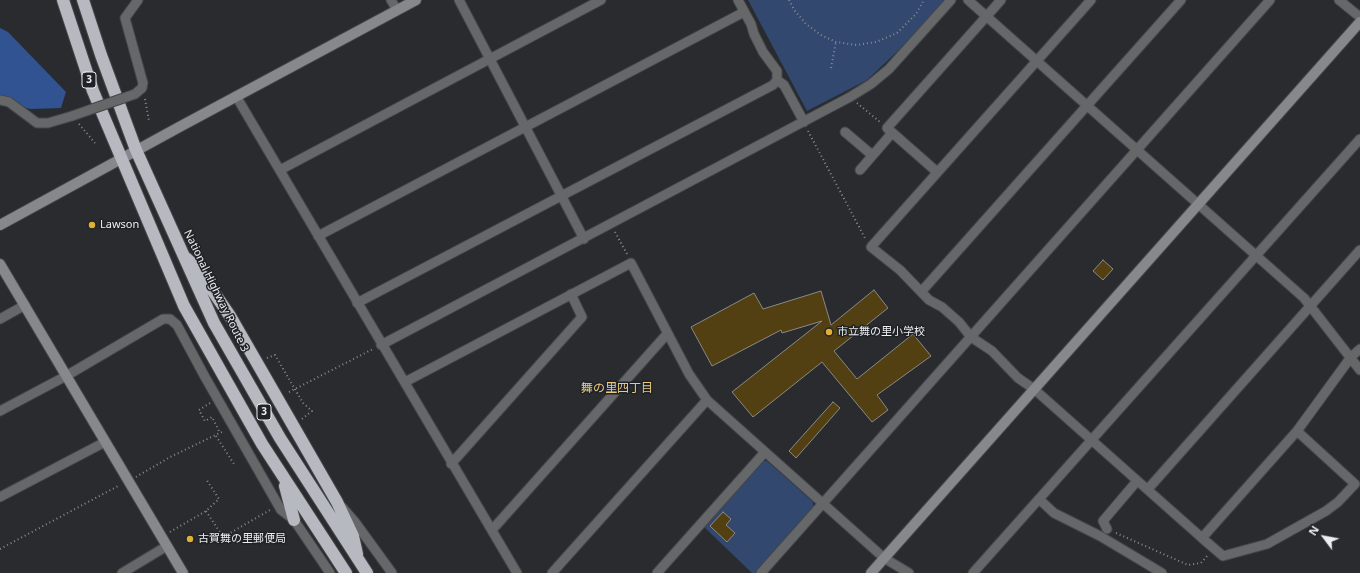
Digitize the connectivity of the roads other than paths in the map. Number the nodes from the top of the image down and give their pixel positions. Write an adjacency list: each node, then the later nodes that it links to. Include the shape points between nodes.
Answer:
1 (63, 0): 35 (highway, 3, via 93,91)
2 (83, 0): 32 (highway, National Highway Route 3 / 3)
3 (138, 0): 25 (street, bridge, via 126,18 143,83 139,91 48,123 37,123 9,102)
4 (391, 0): 16 (street)
5 (416, 0): 16 (street)
6 (459, 0): 21 (street)
7 (601, 0): 21 (street)
8 (738, 0): 17 (street)
9 (951, 0): 27 (street, via 889,69 872,84)
10 (968, 0): 18 (street)
11 (1001, 0): 18 (street)
12 (1091, 0): 22 (street)
13 (1181, 0): 26 (street)
14 (1270, 0): 33 (street)
15 (1339, 0): 19 (street)
16 (396, 10): 24 (street)
17 (744, 12): 23 (street, via 763,52 776,72); 28 (street)
18 (986, 17): 22 (street); 29 (street)
19 (1360, 18)
20 (1360, 22): 40 (street)
21 (490, 59): 28 (street); 36 (street)
22 (1036, 61): 26 (street); 38 (street)
23 (777, 80): 27 (street, via 784,85); 39 (street, via 773,85)
24 (236, 96): 32 (street); 36 (street)
25 (0, 100)
26 (1086, 106): 33 (street); 48 (street)
27 (804, 122): 43 (street)
28 (525, 127): 39 (street); 42 (street)
29 (890, 131): 34 (street); 38 (street)
30 (845, 132): 34 (street)
31 (1360, 139): 45 (street)
32 (136, 150): 35 (street); 46 (highway, National Highway Route 3 / 3)
33 (1137, 150): 40 (street); 55 (street)
34 (872, 155): 37 (street)
35 (121, 158): 41 (street); 70 (highway, 3, via 184,306)
36 (280, 170): 42 (street)
37 (860, 170)
38 (937, 172): 48 (street, via 871,247)
39 (562, 196): 43 (street); 50 (street)
40 (1198, 205): 45 (street); 62 (street)
41 (0, 225)
42 (318, 236): 50 (street)
43 (584, 239): 56 (street)
44 (1360, 250): 52 (street)
45 (1256, 256): 52 (street); 66 (street)
46 (183, 257): 75 (highway, via 197,268 230,316); 83 (highway, National Highway Route 3 / 3, via 214,323 244,376 280,438)
47 (0, 264): 51 (street)
48 (922, 292): 55 (street, via 959,322)
49 (571, 294): 54 (street, via 631,263); 61 (street); 69 (street, via 582,317)
50 (357, 304): 56 (street)
51 (25, 305): 53 (street); 60 (street)
52 (1310, 305): 58 (street); 72 (street)
53 (0, 319)
54 (667, 334): 63 (street); 79 (street)
55 (971, 337): 62 (street, via 992,351 1018,378); 76 (street)
56 (381, 344): 61 (street)
57 (1360, 349): 58 (street)
58 (1351, 357): 59 (street); 65 (street)
59 (1360, 370)
60 (66, 376): 64 (street); 67 (street); 77 (street, via 163,319 170,319 178,326 204,377 281,510)
61 (405, 382): 69 (street)
62 (1034, 389): 66 (street); 82 (street)
63 (707, 400): 68 (street); 91 (street)
64 (0, 411)
65 (1297, 431): 80 (street); 80 (street, via 1355,484 1326,511 1267,544 1223,556)
66 (1092, 441): 71 (street); 74 (street)
67 (105, 442): 73 (street); 81 (street)
68 (765, 452): 76 (street); 92 (street)
69 (452, 464): 79 (street)
70 (282, 476): 77 (highway); 87 (highway, 3)
71 (1137, 481): 72 (street); 78 (street, via 1103,521)
72 (1148, 489): 80 (street)
73 (0, 497)
74 (1040, 500): 96 (street); 97 (street, via 1054,513 1100,536)
75 (337, 502): 83 (highway, via 353,536); 89 (street)
76 (823, 504): 82 (street); 93 (street)
77 (294, 520): 86 (street)
78 (1107, 529)
79 (492, 530): 90 (street)
80 (1202, 538)
81 (164, 541): 84 (street); 85 (street)
82 (884, 558): 94 (street); 95 (street)
83 (358, 560): 88 (highway, National Highway Route 3 / 3)
84 (122, 573)
85 (183, 573)
86 (330, 573)
87 (346, 573)
88 (367, 573)
89 (392, 573)
90 (516, 573)
91 (552, 573)
92 (657, 573)
93 (761, 573)
94 (871, 573)
95 (909, 573)
96 (973, 573)
97 (1162, 573)

